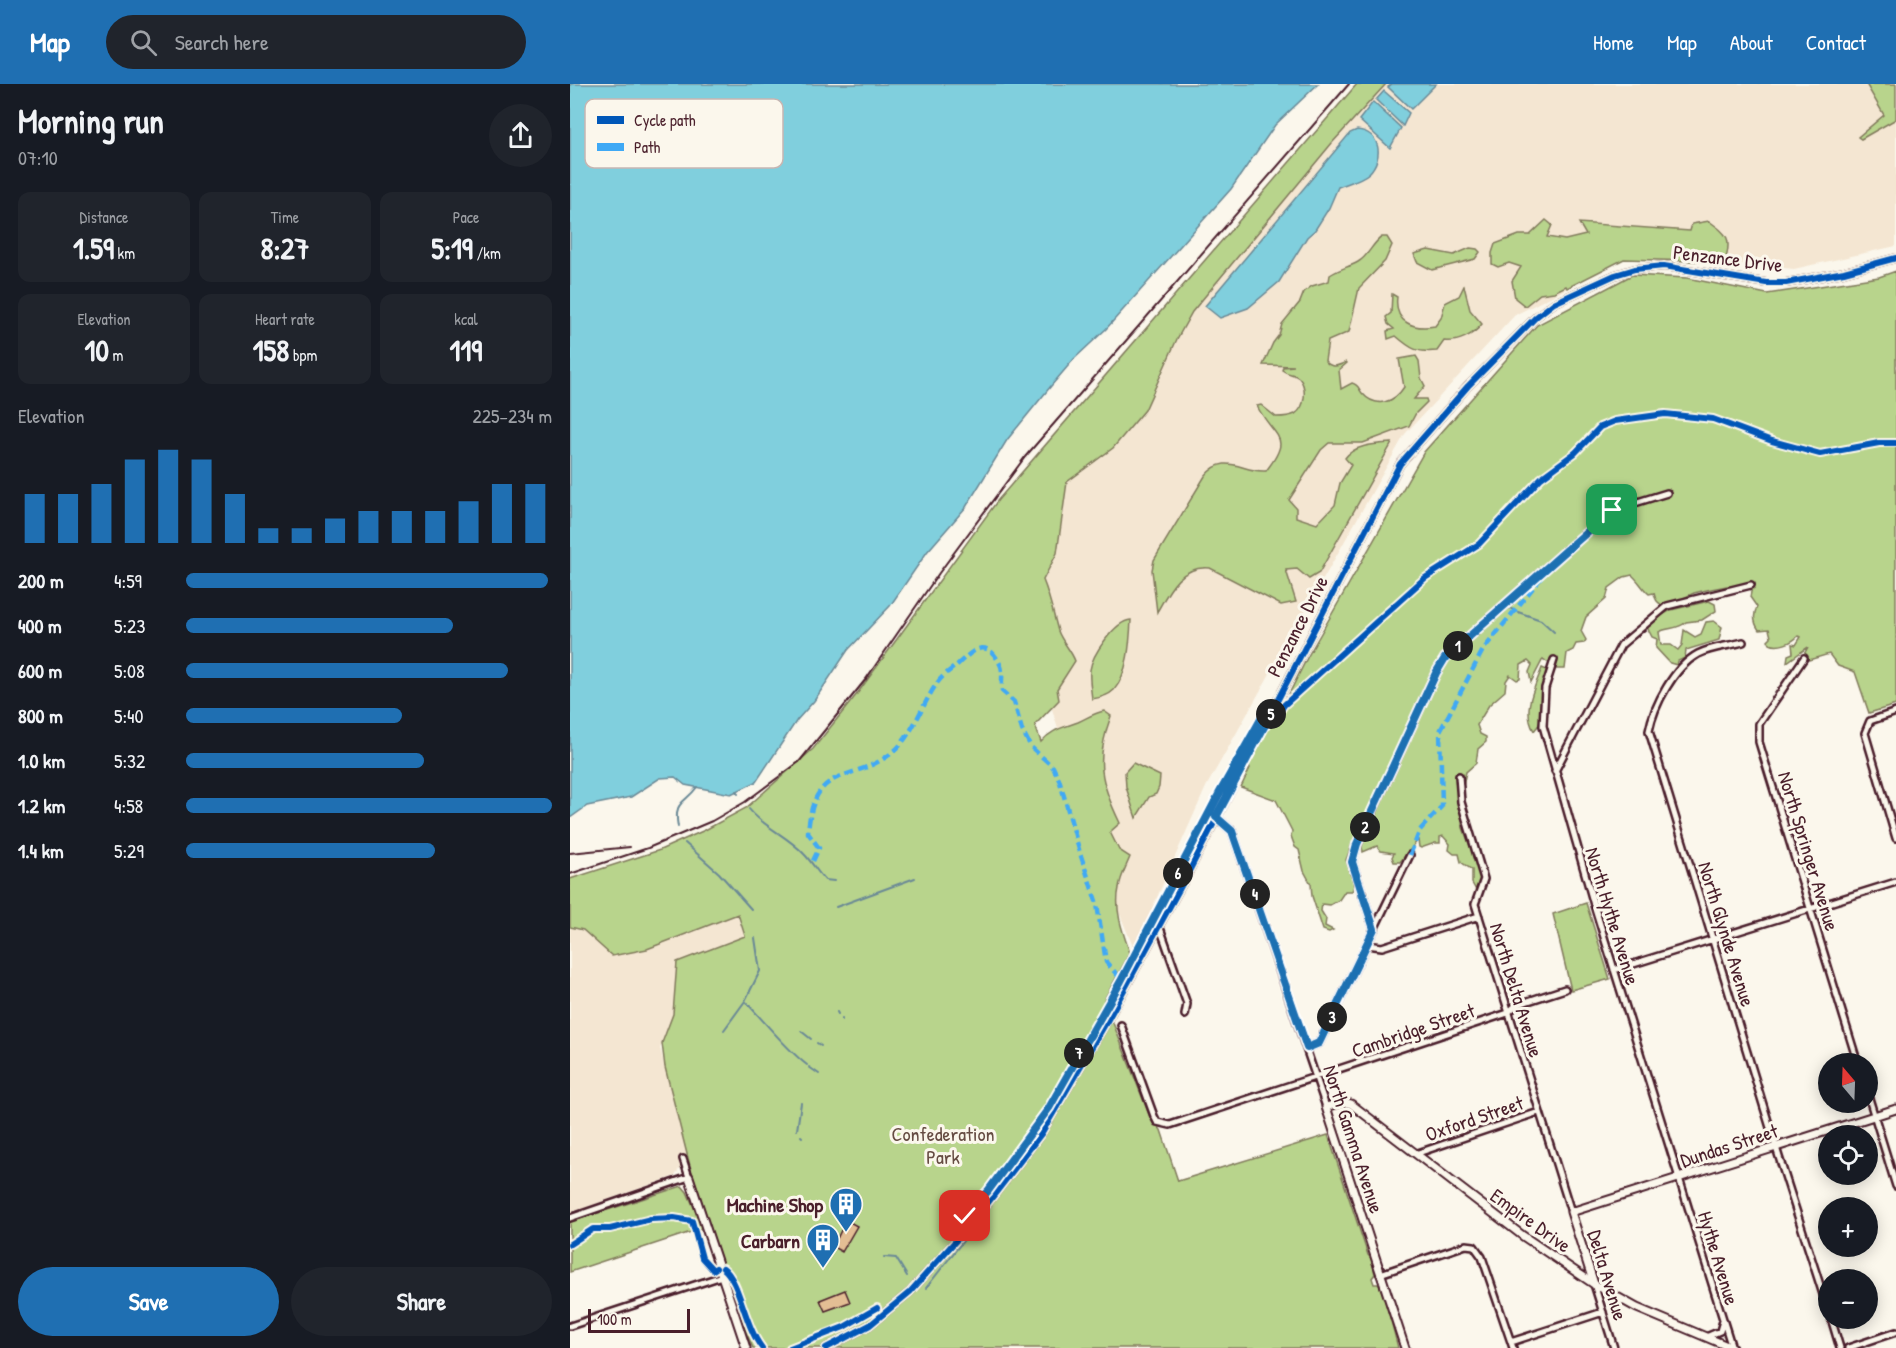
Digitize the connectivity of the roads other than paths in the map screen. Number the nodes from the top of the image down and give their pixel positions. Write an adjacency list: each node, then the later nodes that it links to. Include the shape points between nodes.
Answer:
1 (1896, 258): 10 (street, Penzance Drive, via 1844,273 1786,283 1664,266 1635,269 1554,303 1536,317 1468,386 1400,464)
2 (1667, 493): 17 (street, via 1612,510 1445,658 1352,862)
3 (1751, 585): 8 (street, via 1666,606 1629,637 1621,645)
4 (1743, 642): 18 (street, North Glynde Avenue, via 1699,653 1678,670 1653,712 1649,731)
5 (1804, 658): 14 (street, North Springer Avenue, via 1759,724 1759,742)
6 (1554, 660): 8 (street, North Hythe Avenue, via 1545,688 1543,726)
7 (1896, 712): 11 (street, via 1867,725 1866,740)
8 (1555, 771): 20 (street, North Hythe Avenue)
9 (1459, 776): 15 (street, North Delta Avenue, via 1461,802 1484,879 1475,904)
10 (1216, 817): 16 (street, Penzance Drive); 25 (street, North Gamma Avenue, via 1232,831)
11 (1896, 838)
12 (1410, 855): 17 (street)
13 (1896, 882): 14 (street)
14 (1810, 909): 18 (street); 26 (street, North Springer Avenue)
15 (1479, 916): 19 (street, via 1382,947); 22 (street, North Delta Avenue)
16 (1159, 925): 23 (street, via 1187,1004); 53 (street, Penzance Drive, via 1041,1134 999,1190 910,1292 870,1325)
17 (1374, 929): 19 (street)
18 (1713, 939): 20 (street); 33 (street, North Glynde Avenue)
19 (1367, 945): 25 (street, via 1319,1043)
20 (1614, 970): 37 (street, North Hythe Avenue)
21 (1565, 989): 22 (street, Cambridge Street, via 1516,1005)
22 (1509, 1013): 27 (street, Cambridge Street); 30 (street, North Delta Avenue)
23 (1185, 1015)
24 (1121, 1024): 27 (street, Cambridge Street, via 1154,1116 1163,1125)
25 (1307, 1048): 27 (street, North Gamma Avenue)
26 (1855, 1053)
27 (1316, 1078): 28 (street, North Gamma Avenue)
28 (1326, 1107): 34 (street, Empire Drive, via 1351,1104); 41 (street, North Gamma Avenue)
29 (1896, 1109): 32 (street, Dundas Street)
30 (1539, 1112): 34 (street, Oxford Street); 39 (street, North Delta Avenue)
31 (1873, 1113): 32 (street)
32 (1874, 1116): 33 (street, Dundas Street); 38 (street)
33 (1776, 1147): 37 (street, Dundas Street); 43 (street, North Glynde Avenue)
34 (1418, 1153): 44 (street, Empire Drive, via 1523,1236)
35 (683, 1159): 36 (street)
36 (689, 1177): 40 (street); 42 (street)
37 (1678, 1178): 39 (street, Dundas Street); 46 (street, Hythe Avenue)
38 (1896, 1186)
39 (1571, 1212): 44 (street, Delta Avenue)
40 (570, 1218)
41 (1380, 1274): 51 (street, via 1466,1245 1474,1246); 54 (street, North Gamma Avenue)
42 (722, 1276): 47 (street); 52 (street)
43 (1818, 1279)
44 (1594, 1284): 45 (street, Delta Avenue); 50 (street, Empire Drive, via 1637,1308)
45 (1603, 1312): 51 (street); 55 (street, Delta Avenue)
46 (1723, 1320): 50 (street, via 1720,1331); 56 (street, Hythe Avenue)
47 (570, 1326)
48 (1834, 1329): 57 (street)
49 (1896, 1332): 58 (street)
50 (1706, 1337): 56 (street, Empire Drive)
51 (1512, 1345)
52 (746, 1348)
53 (826, 1348)
54 (1405, 1348)
55 (1614, 1348)
56 (1732, 1348)
57 (1840, 1348)
58 (1848, 1348)

